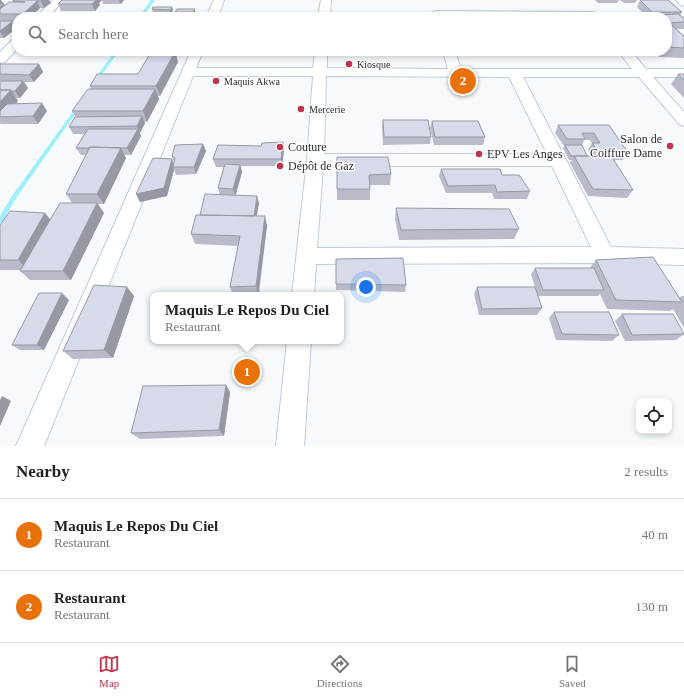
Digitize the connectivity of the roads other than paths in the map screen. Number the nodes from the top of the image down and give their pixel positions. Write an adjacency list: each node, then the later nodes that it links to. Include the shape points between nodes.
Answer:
1 (59, 0): 7 (street)
2 (219, 0): 8 (street)
3 (326, 0): 9 (street)
4 (681, 0): 5 (street)
5 (684, 2)
6 (582, 5): 10 (street)
7 (47, 12)
8 (214, 12)
9 (325, 12)
10 (589, 12)
11 (12, 47): 16 (street)
12 (195, 56): 17 (street)
13 (321, 56): 18 (street)
14 (451, 56): 19 (street)
15 (628, 56): 21 (street)
16 (0, 60)
17 (189, 72): 18 (street); 31 (street)
18 (319, 72): 19 (street); 24 (street)
19 (456, 73): 20 (street)
20 (514, 73): 21 (street); 25 (street)
21 (643, 73): 22 (street); 23 (street)
22 (684, 73)
23 (684, 120)
24 (315, 160): 25 (street); 27 (street)
25 (557, 160): 26 (street)
26 (604, 255): 27 (street); 28 (street)
27 (306, 256): 29 (street)
28 (684, 257)
29 (303, 292)
30 (299, 344): 32 (street)
31 (30, 446)
32 (290, 446)

